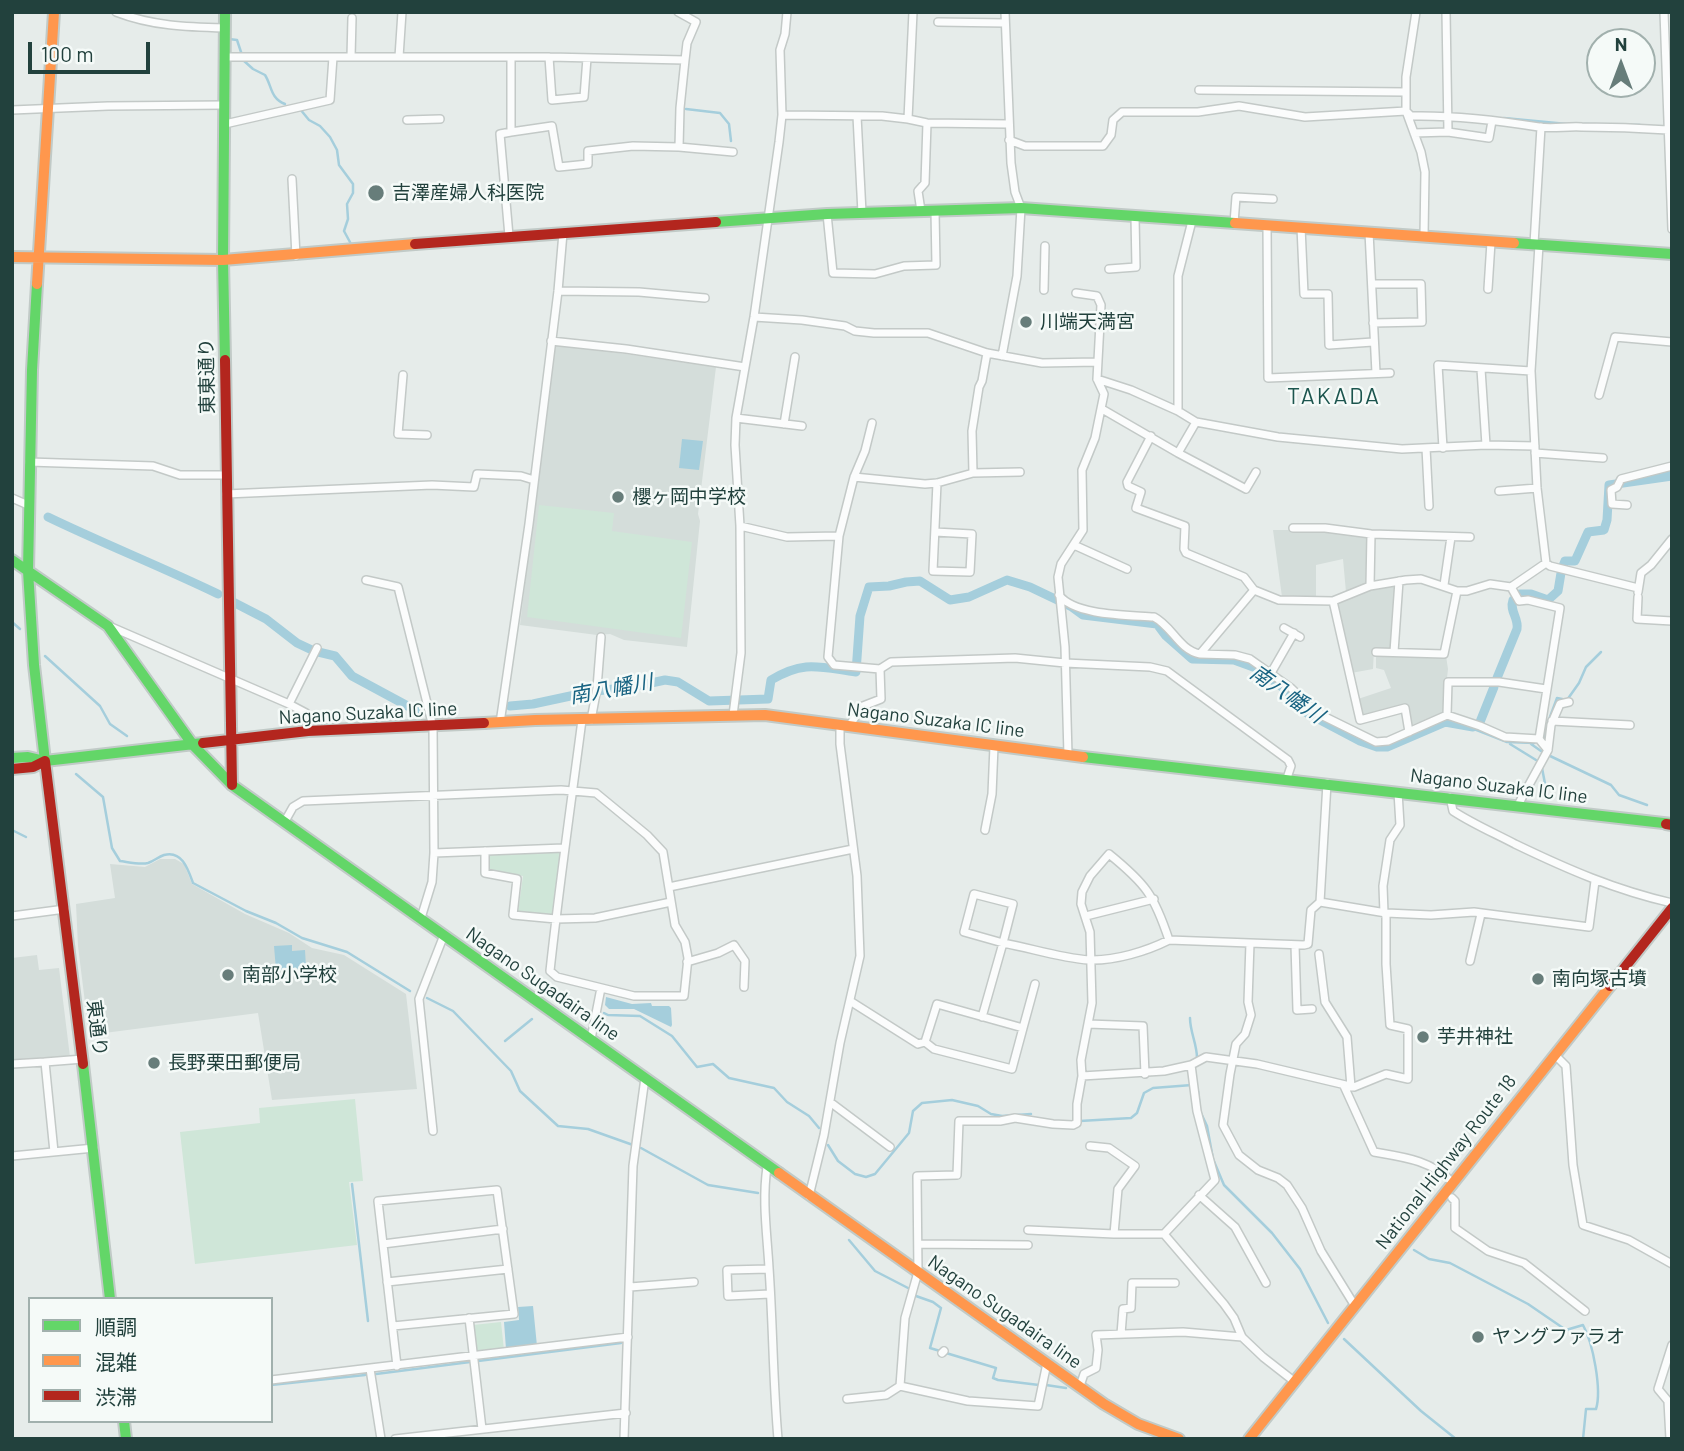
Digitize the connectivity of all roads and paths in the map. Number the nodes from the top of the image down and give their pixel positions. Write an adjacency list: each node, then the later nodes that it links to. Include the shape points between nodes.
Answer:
1 (54, 12): 28 (main road)
2 (116, 12): 15 (street, via 149,23)
3 (225, 12): 15 (main road, 東東通り)
4 (402, 12): 19 (street)
5 (678, 12): 23 (street, via 696,22)
6 (787, 12): 30 (street, via 780,50)
7 (913, 12): 33 (street)
8 (1005, 12): 14 (street)
9 (1416, 12): 25 (street)
10 (1446, 12): 31 (street)
11 (1664, 12): 41 (street)
12 (352, 19): 18 (street)
13 (938, 22): 14 (street)
14 (1006, 23): 39 (street)
15 (225, 28): 16 (main road, 東東通り)
16 (225, 57): 17 (street); 26 (main road, 東東通り)
17 (333, 57): 18 (street); 38 (street, via 330,100)
18 (351, 57): 19 (street)
19 (399, 57): 20 (street)
20 (511, 57): 21 (street); 42 (street)
21 (549, 57): 22 (street); 22 (street, via 552,100 584,97)
22 (587, 58): 23 (street)
23 (685, 60): 46 (street)
24 (1199, 90): 25 (street)
25 (1406, 92): 29 (street)
26 (225, 106): 28 (street); 38 (main road, 東東通り)
27 (12, 110): 28 (street)
28 (48, 110): 72 (main road)
29 (1406, 111): 31 (street, via 1411,116); 44 (street); 45 (street, via 1305,117 1239,106 1198,112 1122,112 1113,120 1111,135 1103,145 1025,146)
30 (782, 115): 32 (street); 56 (street)
31 (1449, 115): 36 (street); 43 (street)
32 (857, 116): 33 (street); 53 (street)
33 (908, 118): 37 (street)
34 (440, 119): 35 (street)
35 (408, 120)
36 (1492, 121): 40 (street); 43 (street, via 1489,138)
37 (927, 123): 39 (street); 51 (street, via 925,183 918,191)
38 (225, 124): 73 (main road, 東東通り)
39 (1008, 124): 45 (street)
40 (1541, 127): 41 (street); 67 (street)
41 (1668, 130): 61 (street)
42 (511, 132): 46 (street, via 552,127 559,167 587,164 588,150); 64 (street, via 500,134)
43 (1448, 132): 44 (street)
44 (1414, 133): 65 (street, via 1425,172)
45 (1009, 140): 50 (street)
46 (679, 147): 47 (street)
47 (733, 152)
48 (292, 179): 70 (street)
49 (1273, 199): 58 (street, via 1236,197)
50 (1021, 208): 52 (main road); 55 (main road); 87 (street, via 1017,276)
51 (920, 211): 52 (main road); 53 (main road)
52 (935, 211): 54 (street, via 936,265 904,266 875,274 833,273)
53 (862, 213): 54 (main road)
54 (827, 214): 56 (main road)
55 (1135, 217): 57 (main road); 74 (street, via 1136,267)
56 (769, 218): 63 (main road); 81 (street)
57 (1192, 220): 58 (main road); 99 (street, via 1178,276)
58 (1234, 223): 59 (main road)
59 (1267, 225): 60 (main road); 93 (street, via 1268,378)
60 (1301, 228): 62 (main road); 84 (street, via 1304,294 1328,294 1329,345)
61 (1672, 229)
62 (1370, 232): 65 (main road); 75 (street)
63 (563, 233): 64 (main road); 78 (street)
64 (509, 236): 70 (main road)
65 (1424, 236): 66 (main road)
66 (1491, 242): 67 (main road); 76 (street)
67 (1536, 245): 69 (main road); 92 (street)
68 (1045, 246): 77 (street)
69 (1672, 254)
70 (296, 256): 73 (main road)
71 (12, 257): 72 (main road)
72 (40, 258): 73 (main road); 113 (main road)
73 (223, 260): 118 (main road, 東東通り)
74 (1109, 269)
75 (1372, 284): 82 (street); 82 (street, via 1420,284 1422,322)
76 (1488, 289)
77 (1044, 290)
78 (558, 291): 80 (street); 83 (street)
79 (1076, 293): 89 (street, via 1097,296 1101,304)
80 (705, 298)
81 (754, 317): 86 (street, via 874,333 929,333); 90 (street)
82 (1373, 323): 84 (street)
83 (551, 341): 90 (street); 120 (street)
84 (1373, 342): 93 (street)
85 (1672, 342): 97 (street, via 1615,337)
86 (988, 353): 87 (street); 117 (street, via 972,430)
87 (1002, 356): 89 (street, via 1042,363)
88 (795, 357): 103 (street)
89 (1097, 362): 96 (street)
90 (745, 367): 100 (street)
91 (1480, 369): 92 (street); 107 (street); 109 (street, via 1437,365)
92 (1531, 371): 110 (street)
93 (1376, 373): 94 (street)
94 (1390, 373)
95 (403, 375): 105 (street, via 398,434)
96 (1097, 379): 98 (street, via 1104,394); 99 (street)
97 (1599, 395)
98 (1102, 409): 106 (street); 137 (street, via 1082,469 1085,519)
99 (1178, 411): 101 (street)
100 (736, 418): 103 (street); 129 (street)
101 (1196, 422): 108 (street, via 1267,436); 111 (street)
102 (872, 423): 119 (street)
103 (784, 424): 104 (street)
104 (802, 426)
105 (427, 435)
106 (1151, 436): 111 (street); 147 (street, via 1127,482 1140,492 1136,508 1185,526 1186,553 1244,577)
107 (1486, 445): 109 (street); 110 (street)
108 (1426, 448): 109 (street); 128 (street)
109 (1443, 448)
110 (1535, 450): 112 (street); 122 (street)
111 (1178, 453): 116 (street, via 1246,489)
112 (1603, 458)
113 (29, 462): 118 (street, via 153,466 180,475); 126 (main road)
114 (1672, 466): 127 (street, via 1622,479 1611,490 1612,505)
115 (1020, 472): 117 (street)
116 (1256, 472)
117 (973, 473): 121 (street)
118 (226, 475): 124 (main road, 東東通り)
119 (854, 477): 121 (street); 133 (street)
120 (534, 480): 124 (street, via 477,474 474,487); 171 (street)
121 (937, 483): 131 (street)
122 (1537, 488): 123 (street); 139 (street)
123 (1499, 491)
124 (226, 494): 163 (main road, 東東通り)
125 (12, 498): 126 (street)
126 (28, 505): 141 (main road)
127 (1627, 505)
128 (1429, 506)
129 (740, 526): 133 (street, via 787,537); 167 (street, via 741,653)
130 (1293, 528): 132 (street)
131 (935, 532): 131 (street, via 933,571 970,572 972,534)
132 (1371, 534): 134 (street); 145 (street)
133 (839, 536): 161 (street, via 828,657 834,665)
134 (1451, 537): 135 (street); 144 (street)
135 (1469, 537)
136 (1672, 539): 149 (street, via 1641,573)
137 (1073, 545): 140 (street); 150 (street, via 1060,564)
138 (12, 560): 141 (main road)
139 (1546, 563): 146 (street); 149 (street)
140 (1127, 569)
141 (28, 571): 153 (main road, Nagano Sugadaira line); 184 (main road)
142 (366, 580): 174 (street, via 398,587)
143 (1399, 581): 144 (street); 145 (street); 158 (street)
144 (1444, 584): 148 (street)
145 (1370, 586): 151 (street)
146 (1511, 587): 148 (street, via 1490,584); 164 (street, via 1519,601 1560,608)
147 (1254, 590): 151 (street, via 1279,600); 159 (street)
148 (1457, 590): 158 (street, via 1444,654)
149 (1638, 593): 152 (street, via 1637,619)
150 (1059, 600): 159 (street, via 1083,610 1154,617 1163,621 1186,649); 160 (street)
151 (1333, 601): 176 (street, via 1360,720 1405,708)
152 (1672, 621)
153 (108, 626): 163 (street); 179 (main road, Nagano Sugadaira line)
154 (1284, 628): 162 (street, via 1297,635)
155 (601, 638): 169 (street, via 597,691)
156 (315, 651): 166 (street)
157 (1376, 652): 158 (street)
158 (1394, 652)
159 (1200, 654): 162 (street, via 1250,659)
160 (1065, 663): 161 (street, via 1015,658 891,662); 182 (street); 186 (street, via 1167,671 1288,760)
161 (880, 669): 173 (street, via 881,699 863,706)
162 (1271, 673): 176 (street, via 1317,713 1364,738 1388,741)
163 (228, 677): 166 (street); 178 (main road, 東東通り)
164 (1546, 689): 168 (street, via 1499,682 1448,682); 177 (street)
165 (1569, 702): 170 (street, via 1560,704)
166 (289, 704): 175 (street, via 306,713)
167 (733, 715): 169 (main road, Nagano Suzaka IC line); 173 (main road, Nagano Suzaka IC line)
168 (1447, 715): 176 (street); 177 (street, via 1505,737)
169 (587, 720): 171 (main road, Nagano Suzaka IC line); 189 (street)
170 (1552, 721): 172 (street); 181 (street)
171 (500, 723): 174 (main road, Nagano Suzaka IC line)
172 (1630, 725)
173 (844, 726): 180 (main road, Nagano Suzaka IC line); 198 (street, via 840,744)
174 (433, 727): 175 (main road, Nagano Suzaka IC line); 191 (street)
175 (308, 731): 178 (main road, Nagano Suzaka IC line)
176 (1409, 732)
177 (1539, 739): 181 (street)
178 (230, 740): 179 (main road, Nagano Suzaka IC line); 188 (main road, 東東通り)
179 (193, 745): 184 (main road); 188 (main road, Nagano Sugadaira line)
180 (994, 746): 182 (main road, Nagano Suzaka IC line); 196 (street)
181 (1548, 750): 193 (street)
182 (1068, 755): 186 (main road, Nagano Suzaka IC line)
183 (12, 758): 184 (main road)
184 (46, 761): 185 (main road); 207 (main road, 東通り)
185 (12, 769)
186 (1287, 778): 187 (main road, Nagano Suzaka IC line)
187 (1327, 783): 190 (main road, Nagano Suzaka IC line); 205 (street)
188 (232, 785): 194 (main road, Nagano Sugadaira line)
189 (573, 791): 191 (street); 197 (street); 202 (street, via 596,793 647,835 663,852)
190 (1398, 792): 192 (main road, Nagano Suzaka IC line); 208 (street, via 1400,825 1390,840 1383,886)
191 (434, 796): 194 (street, via 303,801 293,807); 200 (street)
192 (1450, 797): 193 (main road, Nagano Suzaka IC line); 201 (street, via 1453,811 1472,823)
193 (1518, 805): 195 (main road, Nagano Suzaka IC line)
194 (284, 823): 212 (main road, Nagano Sugadaira line)
195 (1670, 825)
196 (985, 830)
197 (565, 848): 199 (street); 213 (street)
198 (853, 849): 202 (street); 226 (street, via 860,956)
199 (485, 850): 200 (street); 213 (street, via 485,873 517,879 513,915)
200 (434, 853): 212 (street, via 432,882)
201 (1595, 881): 206 (street); 209 (street, via 1589,927)
202 (669, 887): 204 (street)
203 (1154, 899): 211 (street); 211 (street, via 1109,854 1082,892); 215 (street)
204 (671, 902): 213 (street, via 595,918); 222 (street)
205 (1320, 902): 208 (street); 218 (street, via 1311,910 1308,944)
206 (1672, 906): 233 (main road, National Highway Route 18)
207 (65, 909): 210 (street); 234 (main road, 東通り)
208 (1385, 913): 209 (street); 242 (street, via 1390,1025 1408,1029 1408,1079 1386,1074)
209 (1481, 914): 221 (street)
210 (12, 916)
211 (1086, 916): 220 (street)
212 (421, 918): 214 (main road, Nagano Sugadaira line)
213 (556, 919): 225 (street, via 552,975)
214 (444, 935): 231 (main road, Nagano Sugadaira line); 244 (street, via 419,999)
215 (1169, 940): 217 (street); 220 (street, via 1130,954)
216 (1003, 943): 216 (street, via 1013,904 974,894 964,933); 220 (street); 228 (street)
217 (1250, 943): 218 (street); 236 (street, via 1251,1015)
218 (1295, 945): 227 (street, via 1297,1010)
219 (1319, 954): 242 (street, via 1325,1002 1347,1037)
220 (1091, 960): 229 (street)
221 (1470, 961)
222 (687, 962): 224 (street, via 734,945 745,961); 225 (street, via 684,996 634,996)
223 (1035, 984): 230 (street)
224 (744, 987)
225 (601, 988): 231 (street)
226 (850, 1001): 232 (street, via 918,1044); 243 (street)
227 (1312, 1009)
228 (982, 1017): 230 (street); 232 (street, via 937,1004)
229 (1088, 1024): 239 (street, via 1143,1026); 240 (street)
230 (1023, 1028): 232 (street, via 1012,1069 934,1049)
231 (591, 1039): 241 (main road, Nagano Sugadaira line)
232 (925, 1042)
233 (1554, 1055): 251 (main road, National Highway Route 18); 262 (street, via 1566,1066 1573,1165 1583,1225 1629,1240)
234 (83, 1059): 235 (street); 247 (main road, 東通り)
235 (45, 1062): 237 (street); 248 (street)
236 (1232, 1062): 238 (street, via 1206,1057); 242 (street); 273 (street, via 1223,1125 1233,1147 1258,1170 1287,1185)
237 (12, 1064)
238 (1191, 1065): 239 (street); 252 (street, via 1215,1180)
239 (1145, 1074): 240 (street)
240 (1082, 1076): 260 (street, via 1077,1123 1073,1125 1027,1118 959,1121 957,1175 917,1176)
241 (645, 1078): 250 (main road, Nagano Sugadaira line); 270 (street, via 634,1166)
242 (1347, 1087): 251 (street, via 1374,1153 1420,1161)
243 (830, 1102): 246 (street); 253 (street)
244 (433, 1131)
245 (1090, 1146): 257 (street, via 1109,1148 1135,1166 1118,1189)
246 (890, 1147)
247 (94, 1148): 248 (street); 272 (main road, 東通り)
248 (54, 1152): 249 (street)
249 (12, 1156)
250 (767, 1167): 253 (main road, Nagano Sugadaira line); 264 (street, via 764,1193)
251 (1452, 1182): 273 (main road, National Highway Route 18)
252 (1199, 1195): 258 (street); 269 (street, via 1235,1227)
253 (809, 1196): 265 (main road, Nagano Sugadaira line)
254 (1452, 1198): 274 (street, via 1455,1228 1462,1235 1488,1251 1524,1263)
255 (503, 1229): 259 (street); 259 (street, via 497,1189 378,1201); 263 (street)
256 (1028, 1230): 257 (street)
257 (1114, 1234): 258 (street)
258 (1164, 1234): 279 (street, via 1224,1304)
259 (383, 1244): 266 (street)
260 (920, 1244): 261 (street); 265 (street)
261 (1028, 1245)
262 (1672, 1264)
263 (508, 1269): 266 (street); 275 (street, via 514,1314)
264 (769, 1269): 271 (street); 271 (street, via 727,1270 728,1296)
265 (918, 1272): 282 (main road, Nagano Sugadaira line); 287 (street, via 905,1318)
266 (387, 1282): 276 (street)
267 (694, 1282): 270 (street)
268 (1175, 1283): 277 (street, via 1132,1283 1131,1308 1123,1309)
269 (1266, 1283)
270 (630, 1287): 278 (street)
271 (770, 1294): 296 (street)
272 (110, 1297)
273 (1354, 1306): 286 (main road, National Highway Route 18)
274 (1586, 1311)
275 (469, 1318): 276 (street); 281 (street)
276 (393, 1326): 283 (street)
277 (1121, 1334): 279 (street, via 1183,1332); 288 (street, via 1096,1335 1096,1368 1084,1374)
278 (628, 1337): 281 (street); 291 (street)
279 (1242, 1337): 286 (street)
280 (1672, 1345): 290 (street, via 1658,1389)
281 (474, 1357): 283 (street); 292 (street)
282 (1047, 1363): 287 (street, via 1038,1406 968,1401); 288 (main road, Nagano Sugadaira line)
283 (397, 1366): 284 (street)
284 (370, 1369): 285 (street); 293 (street)
285 (273, 1380)
286 (1294, 1382): 298 (main road, National Highway Route 18)
287 (900, 1386): 289 (street, via 886,1395)
288 (1080, 1386): 297 (main road, Nagano Sugadaira line, via 1114,1413)
289 (847, 1399)
290 (1670, 1399): 299 (street)
291 (626, 1413): 292 (street); 295 (street)
292 (482, 1429): 294 (street)
293 (381, 1439)
294 (395, 1439)
295 (624, 1439)
296 (778, 1439)
297 (1180, 1439)
298 (1250, 1439)
299 (1670, 1439)

